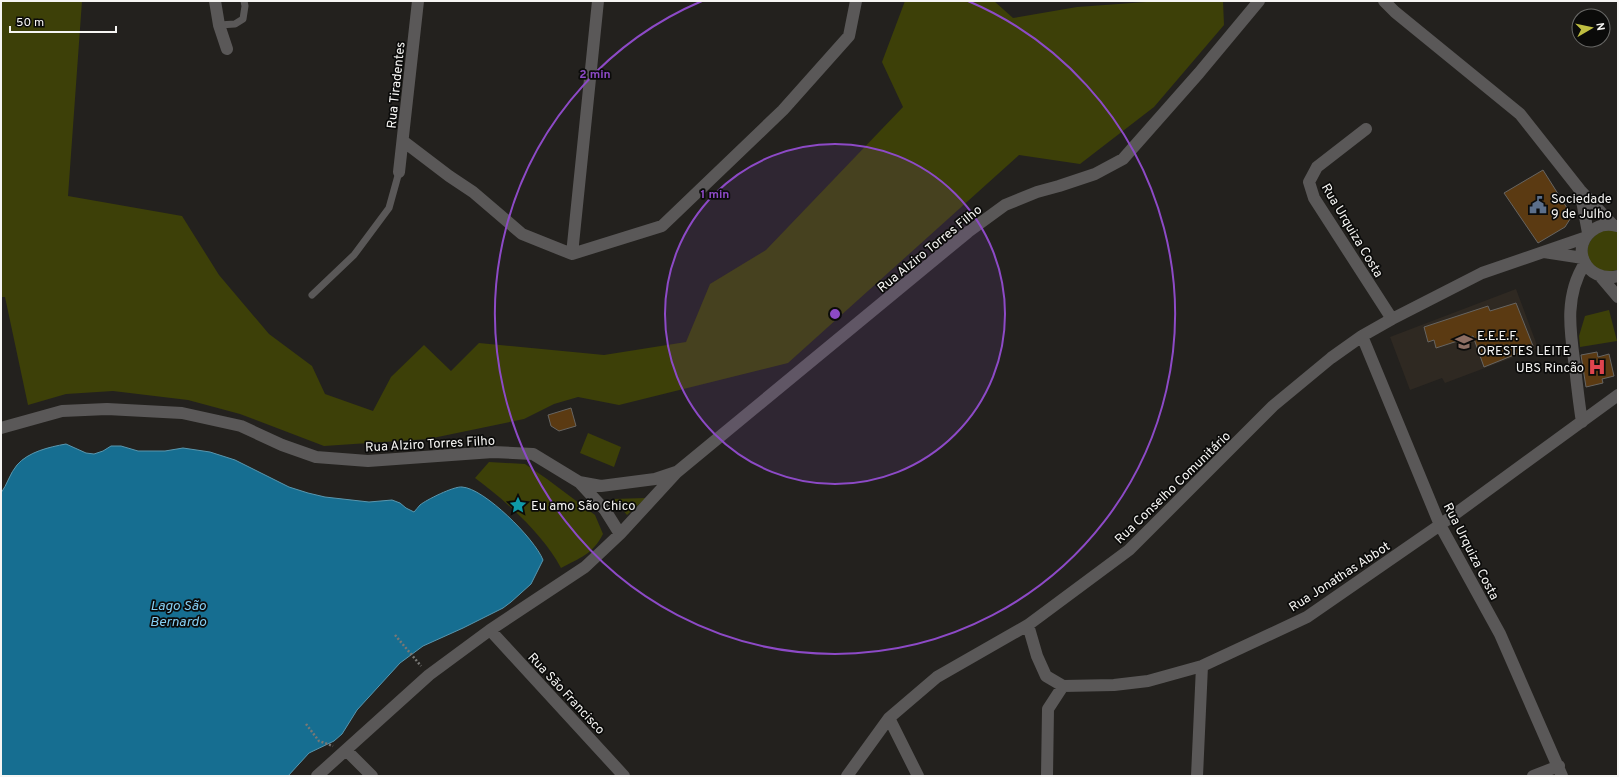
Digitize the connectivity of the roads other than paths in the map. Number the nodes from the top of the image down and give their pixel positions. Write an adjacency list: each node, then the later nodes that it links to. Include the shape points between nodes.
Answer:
1 (215, 1): 8 (street)
2 (244, 1): 8 (lane, via 242,19 235,24)
3 (418, 1): 11 (street, Rua Tiradentes)
4 (598, 1): 17 (street)
5 (856, 1): 17 (street, via 848,36 783,110 662,226)
6 (1259, 1): 28 (street, Rua Alziro Torres Filho, via 1123,159 1095,174 1037,192 1005,206 968,232)
7 (1384, 1): 13 (street, via 1520,114)
8 (219, 25): 9 (street)
9 (227, 49)
10 (1366, 129): 23 (street, Rua Urquiza Costa, via 1317,167 1309,182 1314,198)
11 (402, 141): 12 (street, Rua Tiradentes); 17 (street, via 473,192 522,234)
12 (399, 172): 21 (lane, via 389,208 354,255)
13 (1580, 190): 14 (street); 15 (street)
14 (1615, 226): 15 (street, Rua Conselho Comunitário, via 1598,227)
15 (1586, 235): 16 (street, Rua Conselho Comunitário); 18 (street, via 1582,250)
16 (1541, 252): 18 (street, Rua Conselho Comunitário); 23 (street, Rua Conselho Comunitário, via 1482,273)
17 (572, 254)
18 (1584, 261): 20 (street, via 1591,272); 26 (street, via 1577,275 1569,319)
19 (1618, 276): 20 (street)
20 (1601, 277): 22 (street)
21 (312, 295)
22 (1618, 297)
23 (1392, 319): 24 (street, Rua Conselho Comunitário)
24 (1362, 336): 30 (street, Rua Urquiza Costa); 32 (street, Rua Conselho Comunitário, via 1273,406 1130,550)
25 (1618, 395): 26 (street, Rua Jonathas Abbot)
26 (1582, 422): 30 (street, Rua Jonathas Abbot)
27 (1, 428): 29 (street, Rua Alziro Torres Filho, via 62,412 107,409 182,413 241,426 316,457 368,461 493,452 534,454)
28 (677, 472): 29 (street, via 655,479 601,486); 31 (street, Rua Alziro Torres Filho)
29 (579, 482): 31 (street, Rua Alziro Torres Filho, via 605,510)
30 (1440, 525): 34 (street, Rua Jonathas Abbot, via 1307,617); 38 (street, Rua Urquiza Costa, via 1500,634)
31 (620, 534): 33 (street, Rua Alziro Torres Filho, via 585,568)
32 (1028, 625): 35 (street, via 1046,676); 36 (street, Rua Conselho Comunitário, via 937,677)
33 (490, 630): 37 (street, Rua Alziro Torres Filho, via 429,675); 41 (street, Rua São Francisco)
34 (1202, 666): 35 (street, Rua Jonathas Abbot, via 1148,681); 45 (street)
35 (1063, 686): 44 (street, via 1048,709)
36 (889, 718): 42 (street, Rua Conselho Comunitário); 43 (street)
37 (346, 750): 39 (street, Rua Alziro Torres Filho); 40 (street)
38 (1560, 771): 46 (street)
39 (317, 776)
40 (372, 776)
41 (624, 776)
42 (847, 776)
43 (918, 776)
44 (1047, 776)
45 (1197, 776)
46 (1533, 776)

